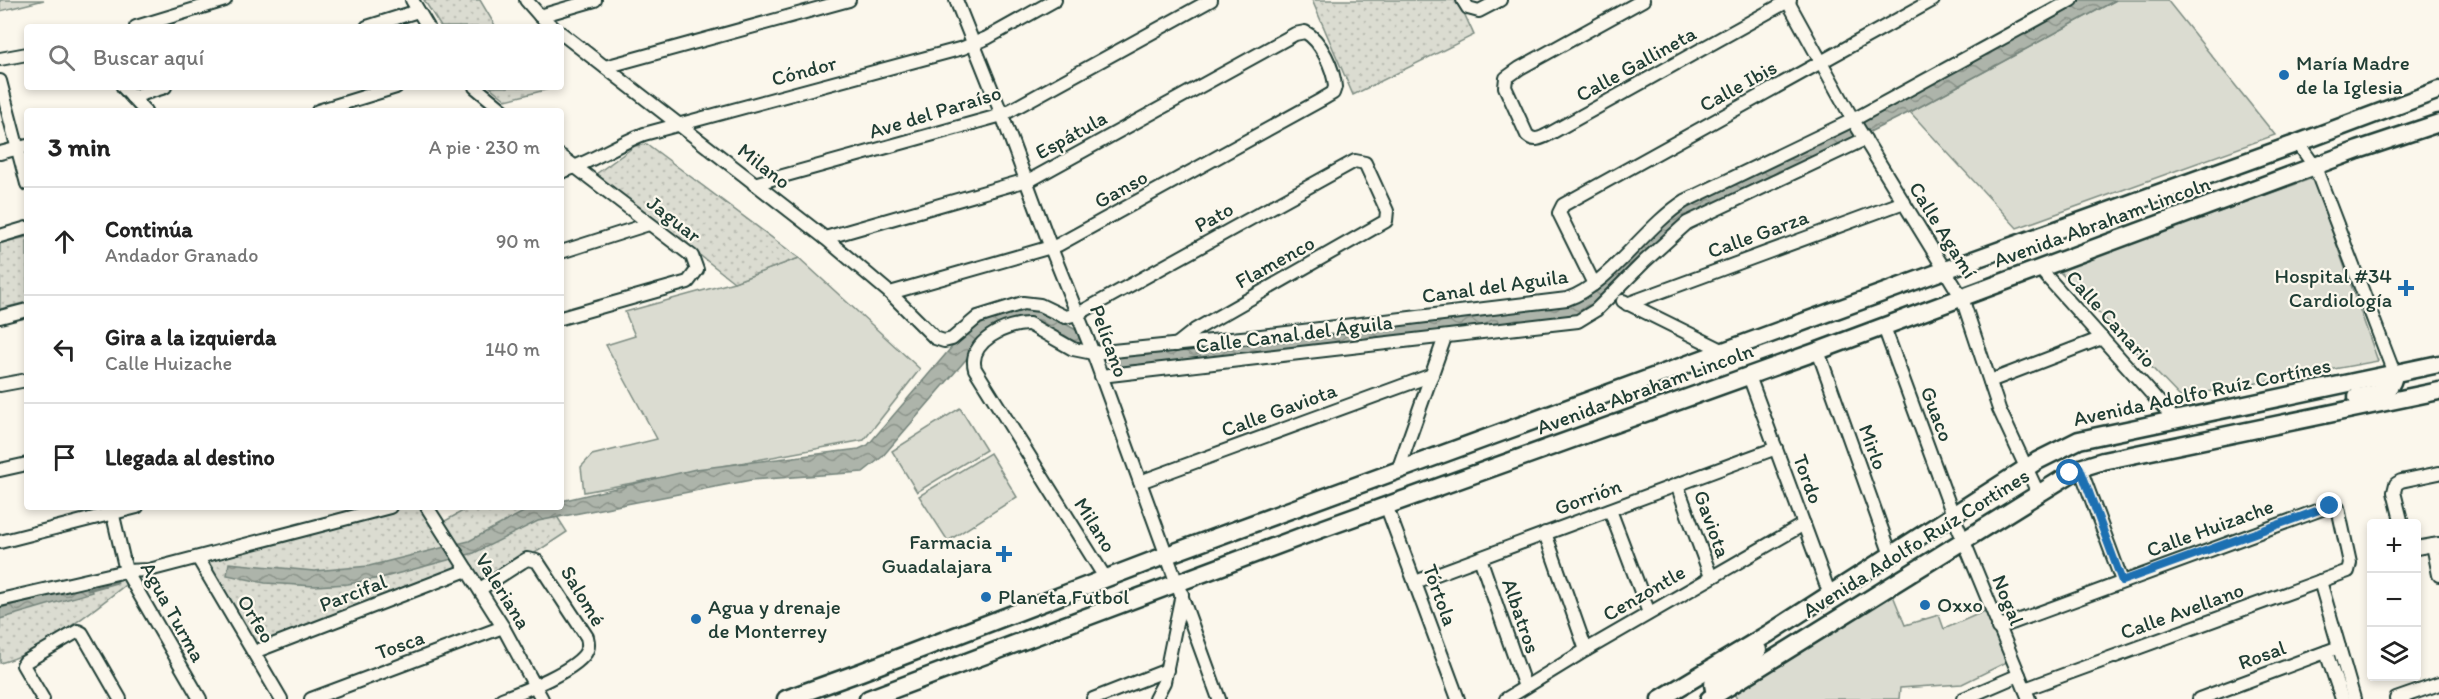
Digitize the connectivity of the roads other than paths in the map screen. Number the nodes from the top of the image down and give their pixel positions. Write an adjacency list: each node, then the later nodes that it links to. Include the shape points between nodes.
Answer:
1 (225, 0): 17 (street)
2 (412, 0): 15 (street)
3 (526, 0): 16 (street)
4 (596, 0): 16 (street)
5 (849, 0): 26 (street)
6 (956, 0): 22 (street, Pelícano)
7 (1055, 0): 22 (street, Cóndor)
8 (1211, 0): 38 (street, Ave del Paraíso)
9 (1463, 0): 10 (street, via 1473,11)
10 (1500, 0)
11 (1643, 0): 12 (street, Calle Gallineta, via 1506,78 1505,87 1531,139 1551,133)
12 (1788, 0): 25 (street, Calle Agamí)
13 (1933, 0): 25 (street, Calle Ibis)
14 (2072, 0): 41 (street, Canal del Aguila)
15 (418, 11): 18 (street); 19 (street)
16 (540, 16): 20 (street)
17 (146, 24)
18 (377, 24)
19 (426, 24)
20 (550, 24)
21 (564, 35): 26 (street, Milano)
22 (975, 44): 38 (street, Pelícano); 40 (street, Cóndor)
23 (24, 55): 24 (street)
24 (0, 59)
25 (1822, 62): 41 (street, Calle Agamí); 61 (street, Calle Ibis, via 1561,207 1559,213)
26 (605, 67): 40 (street, Milano)
27 (1331, 70): 49 (street, Espátula, via 1316,42 1305,32 1295,34); 57 (street, Ganso, via 1333,93)
28 (0, 81): 43 (street)
29 (126, 90): 34 (street)
30 (155, 90): 34 (street)
31 (386, 90): 36 (street)
32 (478, 90): 37 (street)
33 (2439, 90): 42 (main road)
34 (132, 97): 35 (street)
35 (142, 108)
36 (328, 108)
37 (500, 108)
38 (1002, 115): 49 (street, Pelícano); 50 (street, Ave del Paraíso)
39 (2439, 123): 46 (main road, Avenida Abraham Lincoln)
40 (680, 125): 47 (street, Cóndor, via 625,141); 50 (street, Milano)
41 (1859, 130): 51 (street, Calle Agamí); 61 (street, Canal del Aguila, via 1679,205 1661,217); 63 (street, Calle Canal del Águila, via 1687,223)
42 (2298, 143): 46 (street); 60 (main road)
43 (22, 147): 44 (street)
44 (0, 153)
45 (564, 159): 47 (street, Jaguar)
46 (2315, 166): 59 (main road, Avenida Abraham Lincoln); 78 (street)
47 (575, 168): 48 (street, Cóndor); 53 (street, Jaguar)
48 (564, 171)
49 (1026, 182): 56 (street, Espátula); 57 (street, Pelícano)
50 (754, 184): 56 (street, Milano)
51 (1904, 202): 60 (street, Calle Agamí); 65 (street, Calle Garza)
52 (1387, 211): 67 (street, Pato, via 1368,167 1355,161); 73 (street, Flamenco, via 1386,221 1381,225 1195,330)
53 (649, 224): 58 (street); 69 (street, Jaguar, via 692,256 697,270 694,277 688,282)
54 (24, 229): 55 (street)
55 (0, 236)
56 (825, 238): 62 (street, Milano)
57 (1051, 248): 62 (street, Ganso); 67 (street, Pelícano)
58 (564, 251)
59 (2040, 269): 64 (main road, Avenida Abraham Lincoln); 72 (street, Calle Canario)
60 (1945, 270): 64 (street, Calle Agamí); 74 (main road)
61 (1594, 284): 73 (street, Canal del Aguila, via 1578,296 1555,302)
62 (890, 294): 67 (street, Milano, via 935,338 944,341 978,317 1023,303 1040,305 1065,317)
63 (1611, 295): 65 (street); 71 (street, Calle Canal del Águila, via 1578,321)
64 (1962, 298): 70 (main road, Avenida Abraham Lincoln); 83 (street, Calle Agamí)
65 (1627, 304): 74 (street)
66 (24, 311): 68 (street)
67 (1078, 314): 76 (street, Pelícano)
68 (0, 317)
69 (564, 317)
70 (1884, 327): 75 (main road, Avenida Abraham Lincoln); 103 (street, Guaco)
71 (1445, 336): 79 (street); 80 (street, Calle Canal del Águila)
72 (2102, 338): 83 (street); 87 (street, Calle Canario)
73 (1176, 345): 76 (street, Canal del Aguila)
74 (1724, 351): 93 (main road)
75 (1818, 351): 81 (main road, Avenida Abraham Lincoln); 112 (street, Mirlo)
76 (1093, 353): 80 (street, Pelícano); 120 (street, Milano, via 1073,349 1035,327 1022,324 986,340 974,355 975,369)
77 (2439, 364): 78 (main road)
78 (2394, 373): 86 (main road, via 2388,389 2346,400); 87 (main road, Avenida Adolfo Ruíz Cortínes)
79 (1432, 375): 93 (street); 95 (street, Calle Gaviota)
80 (1101, 376): 95 (street, Pelícano)
81 (1749, 376): 88 (street, Tordo); 98 (main road, Avenida Abraham Lincoln)
82 (24, 381): 84 (street)
83 (1990, 381): 90 (street, Calle Agamí)
84 (0, 385)
85 (2439, 391): 86 (main road, Avenida Adolfo Ruíz Cortines)
86 (2329, 414): 91 (main road, Avenida Adolfo Ruíz Cortines)
87 (2176, 421): 90 (main road, Avenida Adolfo Ruíz Cortínes, via 2079,441)
88 (1776, 448): 96 (street, Gorrión); 105 (street, Tordo)
89 (24, 465): 92 (street)
90 (2026, 468): 97 (street, Calle Agamí); 103 (main road, Avenida Adolfo Ruíz Cortines)
91 (2080, 468): 97 (main road, Avenida Adolfo Ruíz Cortines); 121 (street)
92 (0, 470)
93 (1398, 470): 111 (main road)
94 (2439, 473): 104 (street, via 2396,484 2394,492)
95 (1140, 483): 111 (street, Pelícano)
96 (1677, 484): 102 (street, Gorrión); 119 (street, Gaviota)
97 (2038, 493): 107 (main road, Avenida Adolfo Ruíz Cortines)
98 (1386, 505): 123 (street, Tórtola); 124 (main road, Avenida Abraham Lincoln)
99 (112, 510): 108 (street); 117 (street, Agua Turma)
100 (379, 510): 113 (street)
101 (429, 510): 116 (street, Valeriana)
102 (1610, 510): 106 (street, Gorrión); 128 (street)
103 (1953, 515): 107 (street, Nogal); 112 (main road, Avenida Adolfo Ruíz Cortines)
104 (2401, 519)
105 (1804, 524): 119 (street, Cenzontle); 126 (street, Tordo)
106 (1545, 533): 114 (street, Gorrión); 133 (street)
107 (1963, 539): 130 (street, Nogal); 144 (main road, Avenida Adolfo Ruíz Cortines)
108 (0, 542)
109 (2436, 544): 110 (street); 118 (street)
110 (2421, 547)
111 (1167, 555): 120 (main road); 124 (street, Pelícano)
112 (1891, 555): 126 (main road, Avenida Adolfo Ruíz Cortines)
113 (198, 558): 117 (street, via 149,570); 134 (street, Orfeo)
114 (1480, 558): 123 (street, Gorrión); 141 (street, Albatros)
115 (2351, 566): 121 (street, Calle Huizache, via 2335,506); 122 (street, Calle Avellano, via 2348,571)
116 (467, 570): 125 (street, Valeriana); 134 (street, Parcifal)
117 (126, 571): 127 (street); 147 (street, Agua Turma)
118 (2439, 575)
119 (1711, 577): 128 (street, Cenzontle)
120 (1106, 579): 152 (main road)
121 (2122, 581): 130 (street, Calle Huizache)
122 (2320, 581): 132 (street); 142 (street, Calle Avellano)
123 (1414, 582): 157 (street, Tórtola)
124 (1180, 588): 136 (street); 153 (main road, Avenida Abraham Lincoln); 156 (street, Pelícano)
125 (480, 589): 129 (street, Valeriana); 140 (street, Salomé, via 522,562 537,561 587,637 588,648 582,658)
126 (1830, 595): 131 (main road, Avenida Adolfo Ruíz Cortines)
127 (0, 600)
128 (1649, 613): 133 (street, Cenzontle)
129 (503, 627): 140 (street, Valeriana); 149 (street, Tosca)
130 (1998, 628): 137 (street, Nogal)
131 (1768, 634): 138 (main road, Avenida Adolfo Ruíz Cortines); 144 (main road, via 1750,657 1718,678 1713,684)
132 (2339, 647): 135 (street, Rosal); 164 (street)
133 (1586, 650): 141 (street, Cenzontle)
134 (254, 652): 148 (street, Orfeo)
135 (2326, 652): 162 (street, Rosal); 163 (street)
136 (1167, 670): 154 (street); 155 (street)
137 (2019, 675): 142 (street, Nogal); 143 (street)
138 (1694, 679): 159 (main road, Avenida Adolfo Ruíz Cortines); 160 (main road)
139 (2439, 684): 165 (street)
140 (537, 687): 150 (street); 151 (street, Valeriana)
141 (1525, 687): 158 (street, Cenzontle)
142 (2027, 694)
143 (1985, 695): 161 (street)
144 (1714, 698)
145 (43, 699): 146 (street, via 23,665 78,631)
146 (120, 699)
147 (200, 699)
148 (282, 699)
149 (311, 699)
150 (502, 699)
151 (542, 699)
152 (786, 699)
153 (868, 699)
154 (1094, 699)
155 (1155, 699)
156 (1219, 699)
157 (1458, 699)
158 (1506, 699)
159 (1660, 699)
160 (1684, 699)
161 (1963, 699)
162 (2199, 699)
163 (2342, 699)
164 (2354, 699)
165 (2396, 699)

